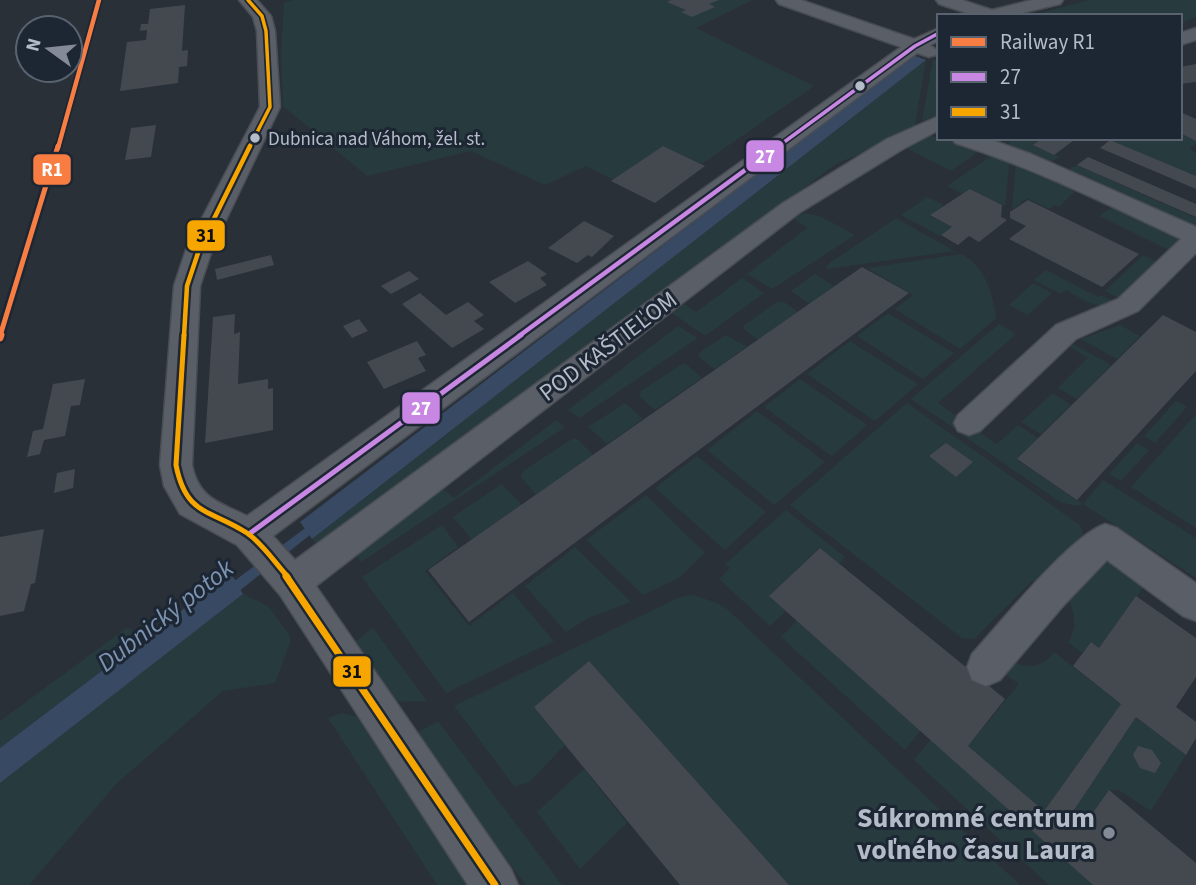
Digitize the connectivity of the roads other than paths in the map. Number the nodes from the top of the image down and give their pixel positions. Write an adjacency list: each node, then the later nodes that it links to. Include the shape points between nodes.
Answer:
1 (248, 0): 12 (street, via 262,16 266,31 270,107 200,247 187,286 176,465 180,486 192,504)
2 (785, 0): 7 (street)
3 (944, 0): 5 (street)
4 (1054, 0): 6 (street)
5 (986, 14)
6 (993, 14)
7 (927, 50): 12 (street)
8 (937, 124): 12 (street, POD KAŠTIEĽOM, via 895,144 791,208)
9 (970, 140): 10 (street, via 1051,169)
10 (1196, 238): 11 (street, via 1128,305 1066,332)
11 (969, 423)
12 (271, 558): 15 (street)
13 (1196, 604): 14 (street, via 1105,539)
14 (986, 667)
15 (495, 885)

